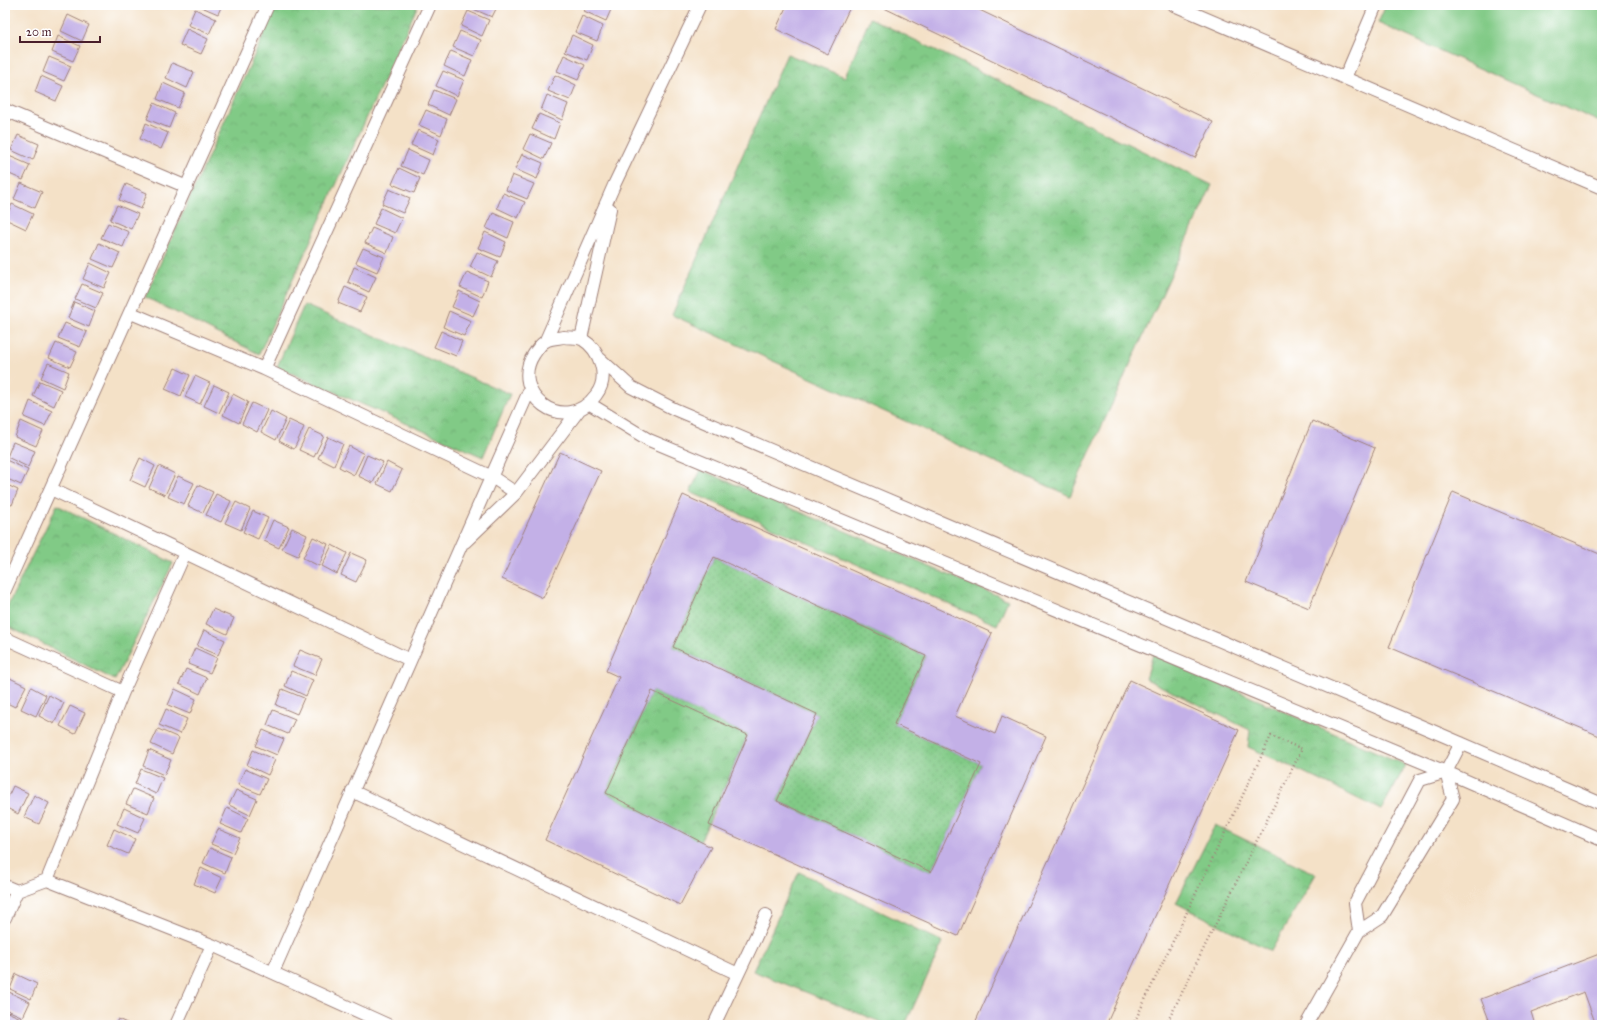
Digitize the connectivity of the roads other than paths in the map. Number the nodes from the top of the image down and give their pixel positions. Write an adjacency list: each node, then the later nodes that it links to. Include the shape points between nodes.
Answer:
1 (268, 5): 9 (lane)
2 (430, 5): 15 (lane)
3 (700, 5): 8 (lane)
4 (1174, 5): 6 (lane)
5 (1376, 5): 6 (lane)
6 (1345, 78): 10 (lane)
7 (5, 110): 9 (lane)
8 (615, 183): 12 (lane); 13 (lane)
9 (187, 187): 11 (lane)
10 (1602, 188)
11 (130, 313): 15 (lane); 20 (lane)
12 (581, 339): 13 (lane, via 564,337); 14 (lane)
13 (546, 340): 16 (lane, via 530,360 527,378)
14 (600, 359): 17 (lane, via 603,375 600,390); 28 (lane, via 631,387 674,409)
15 (264, 370): 19 (lane)
16 (530, 389): 18 (lane, via 538,402 550,410 565,413); 19 (lane)
17 (590, 404): 18 (lane); 29 (lane, via 649,440)
18 (579, 410): 21 (lane)
19 (492, 477): 21 (lane); 22 (lane)
20 (51, 489): 23 (lane); 24 (lane)
21 (516, 493): 22 (lane)
22 (460, 547): 26 (lane)
23 (185, 553): 26 (lane); 27 (lane)
24 (5, 590)
25 (5, 638): 27 (lane)
26 (410, 660): 30 (lane)
27 (123, 692): 33 (lane)
28 (1461, 743): 29 (lane); 31 (lane)
29 (1446, 772): 32 (lane); 38 (lane, via 1453,799 1382,916); 38 (lane, via 1420,780 1355,903)
30 (352, 792): 40 (lane); 41 (lane)
31 (1602, 804)
32 (1602, 840)
33 (47, 880): 35 (lane); 39 (lane)
34 (5, 886): 35 (lane)
35 (17, 891): 37 (lane)
36 (766, 915): 41 (lane)
37 (5, 918)
38 (1359, 932): 45 (lane)
39 (212, 945): 40 (lane); 43 (lane)
40 (273, 972): 42 (lane)
41 (738, 974): 44 (lane)
42 (384, 1024)
43 (176, 1025)
44 (714, 1025)
45 (1306, 1025)

